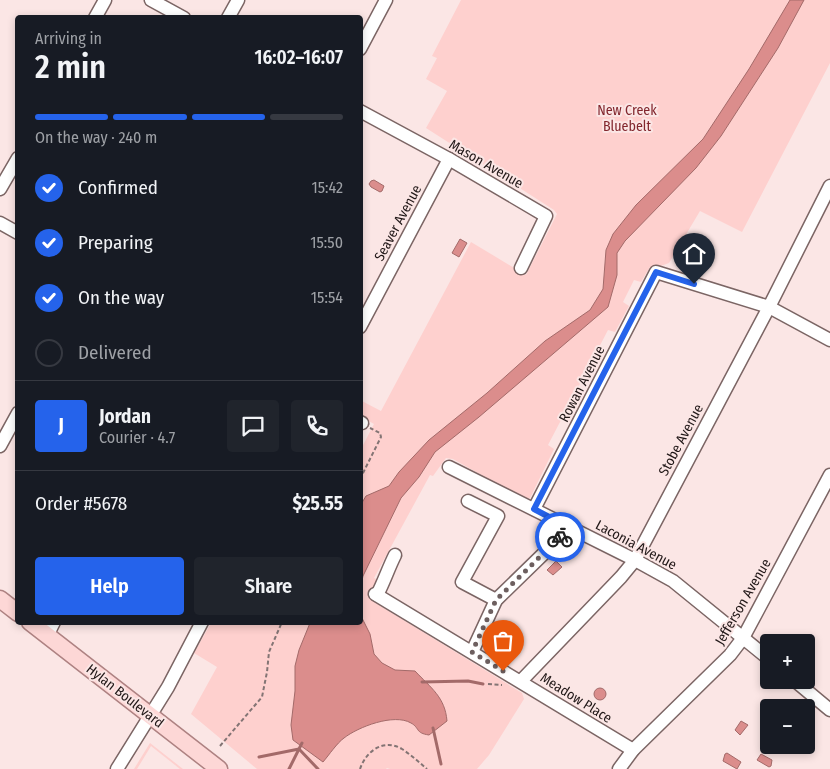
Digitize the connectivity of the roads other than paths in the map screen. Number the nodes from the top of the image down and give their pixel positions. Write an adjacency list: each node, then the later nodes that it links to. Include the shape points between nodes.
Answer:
1 (105, 0): 5 (street)
2 (151, 0): 6 (street)
3 (238, 0): 7 (street)
4 (386, 0): 8 (street)
5 (97, 15)
6 (178, 15)
7 (230, 15)
8 (363, 43)
9 (363, 113): 10 (street, Mason Avenue)
10 (449, 159): 16 (street, Mason Avenue, via 546,216); 18 (street, Seaver Avenue)
11 (15, 163): 13 (street)
12 (830, 186): 17 (street, Stobe Avenue)
13 (0, 189)
14 (0, 223): 15 (street)
15 (15, 231)
16 (521, 268)
17 (769, 307): 19 (street); 25 (street, Rowan Avenue, via 656,272); 28 (street, Stobe Avenue)
18 (363, 321)
19 (830, 340)
20 (15, 418): 21 (street)
21 (0, 446)
22 (449, 467): 25 (street, Laconia Avenue)
23 (830, 475): 34 (street, Jefferson Avenue)
24 (468, 501): 30 (street, via 498,516 462,582)
25 (534, 509): 26 (street, Laconia Avenue)
26 (570, 528): 28 (street, Laconia Avenue); 30 (street)
27 (394, 555): 35 (street, Meadow Place, via 376,595)
28 (634, 560): 34 (street, Laconia Avenue, via 673,581); 37 (street, Stobe Avenue, via 622,577)
29 (0, 599): 31 (main road)
30 (496, 600): 35 (street)
31 (15, 611)
32 (200, 625): 40 (street)
33 (50, 629): 40 (main road, Hylan Boulevard)
34 (743, 638): 36 (street, Laconia Avenue); 41 (street, Jefferson Avenue, via 730,655)
35 (472, 652): 37 (street, Meadow Place)
36 (760, 652)
37 (521, 681): 41 (street, Meadow Place)
38 (805, 689): 39 (street)
39 (830, 710)
40 (150, 716): 42 (street); 43 (main road, Hylan Boulevard)
41 (633, 750): 44 (street, Jefferson Avenue)
42 (117, 769)
43 (219, 769)
44 (618, 769)

